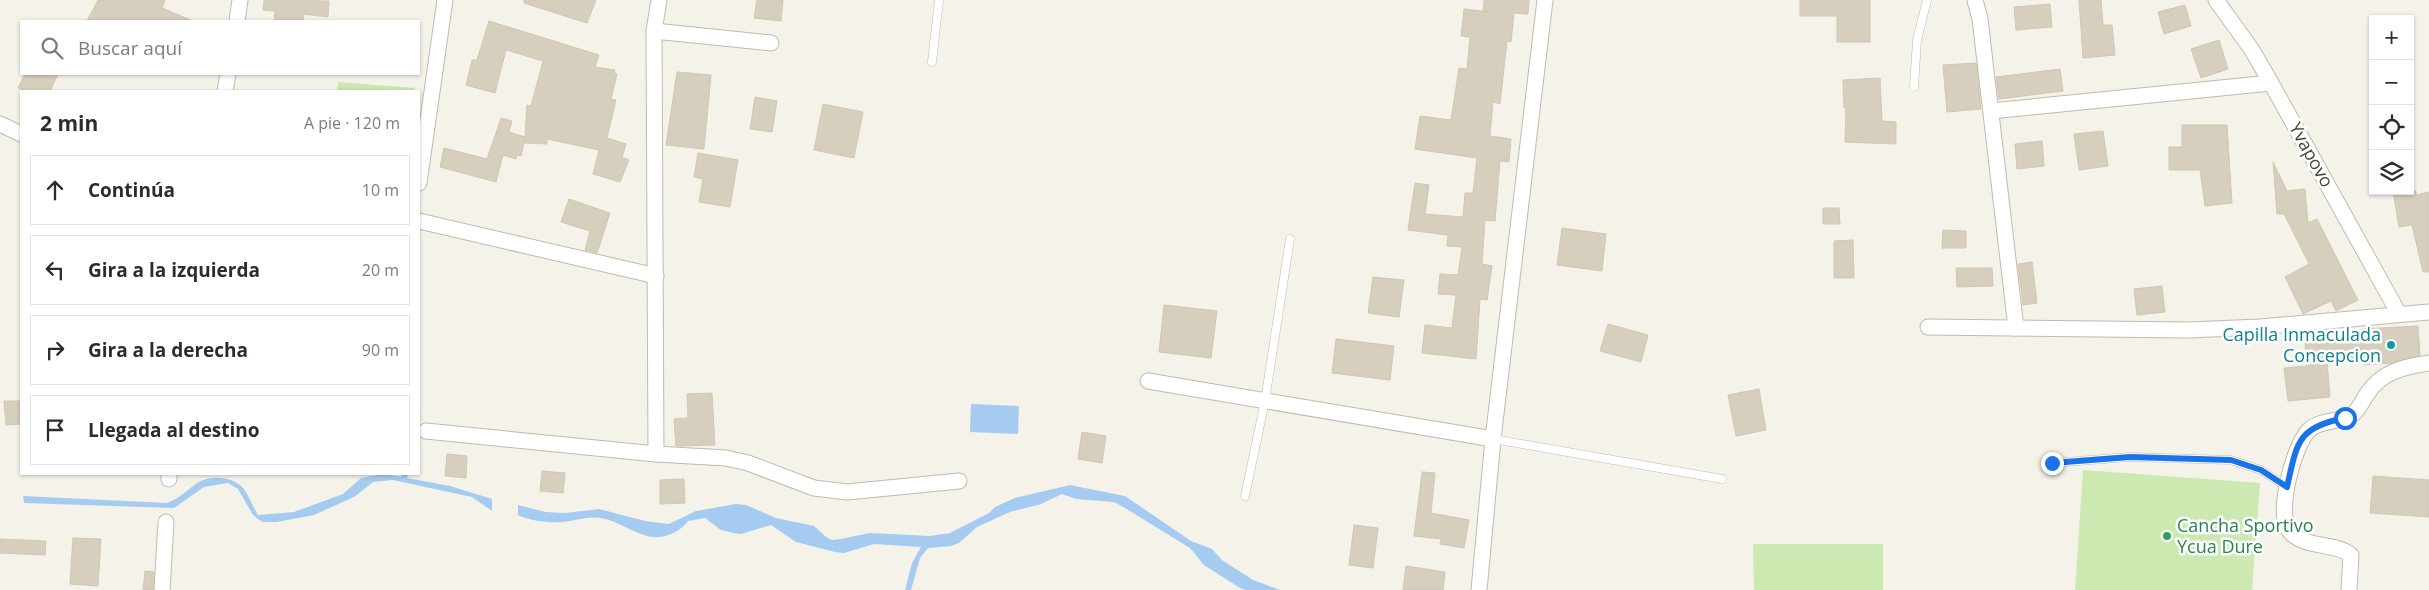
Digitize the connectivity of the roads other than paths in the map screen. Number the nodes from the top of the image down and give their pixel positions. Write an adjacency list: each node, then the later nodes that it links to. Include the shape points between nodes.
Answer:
1 (240, 0): 9 (street)
2 (444, 0): 20 (street)
3 (659, 0): 10 (street)
4 (938, 0): 12 (lane)
5 (1545, 0): 32 (street)
6 (1927, 0): 15 (lane, via 1917,40)
7 (1975, 0): 17 (street)
8 (2216, 0): 14 (street, Yvapovo)
9 (237, 20)
10 (654, 31): 11 (street); 23 (street)
11 (771, 43)
12 (932, 62)
13 (228, 75): 16 (street)
14 (2271, 83): 17 (street); 25 (street, Yvapovo)
15 (1914, 87)
16 (224, 90)
17 (1991, 111): 27 (street)
18 (0, 124): 19 (street)
19 (20, 134)
20 (420, 176)
21 (420, 221): 23 (street)
22 (1290, 239): 30 (lane)
23 (656, 276): 33 (street)
24 (2429, 312): 25 (street)
25 (2399, 314): 27 (street, via 2188,330)
26 (1928, 327): 27 (street)
27 (2016, 328)
28 (2429, 363): 37 (street, via 2394,370 2371,388 2354,414 2310,429 2294,457)
29 (1148, 381): 30 (street)
30 (1264, 400): 32 (street); 38 (lane)
31 (426, 431): 33 (street)
32 (1493, 439): 35 (lane); 41 (street)
33 (656, 454): 36 (street, via 726,458 814,488 847,492)
34 (2052, 463): 37 (lane, via 2130,457 2231,460 2261,470)
35 (1722, 479)
36 (959, 481)
37 (2287, 487): 42 (street, via 2284,512 2291,533 2302,540 2345,550 2350,555)
38 (1245, 496)
39 (166, 522): 40 (street)
40 (162, 590)
41 (1479, 590)
42 (2349, 590)

